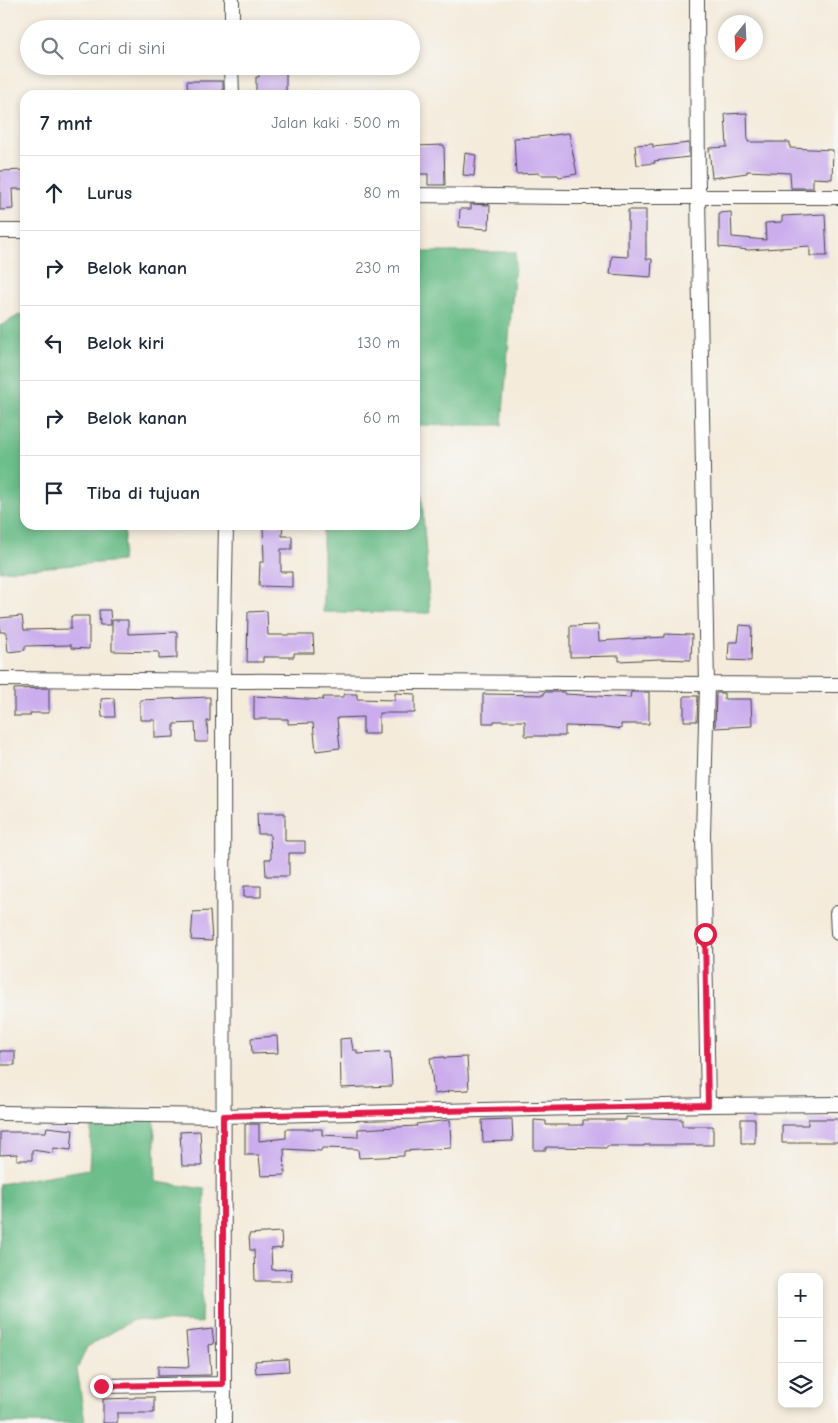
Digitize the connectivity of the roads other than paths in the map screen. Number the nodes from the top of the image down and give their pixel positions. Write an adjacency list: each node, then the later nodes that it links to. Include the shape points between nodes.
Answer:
1 (232, 0): 3 (street)
2 (697, 0): 8 (street)
3 (232, 20)
4 (231, 75): 5 (street)
5 (232, 90)
6 (420, 194): 8 (street)
7 (838, 197): 8 (street)
8 (698, 198): 14 (street)
9 (0, 231): 10 (street)
10 (20, 231)
11 (226, 530): 13 (street)
12 (0, 678): 13 (street)
13 (223, 681): 14 (street); 21 (street)
14 (707, 684): 15 (street); 19 (street, via 703,836)
15 (838, 685)
16 (837, 913): 17 (street)
17 (838, 933)
18 (838, 1104): 19 (street)
19 (708, 1105): 21 (street)
20 (0, 1112): 21 (street)
21 (223, 1116): 22 (street)
22 (223, 1384): 23 (street); 24 (street)
23 (101, 1386)
24 (224, 1423)

